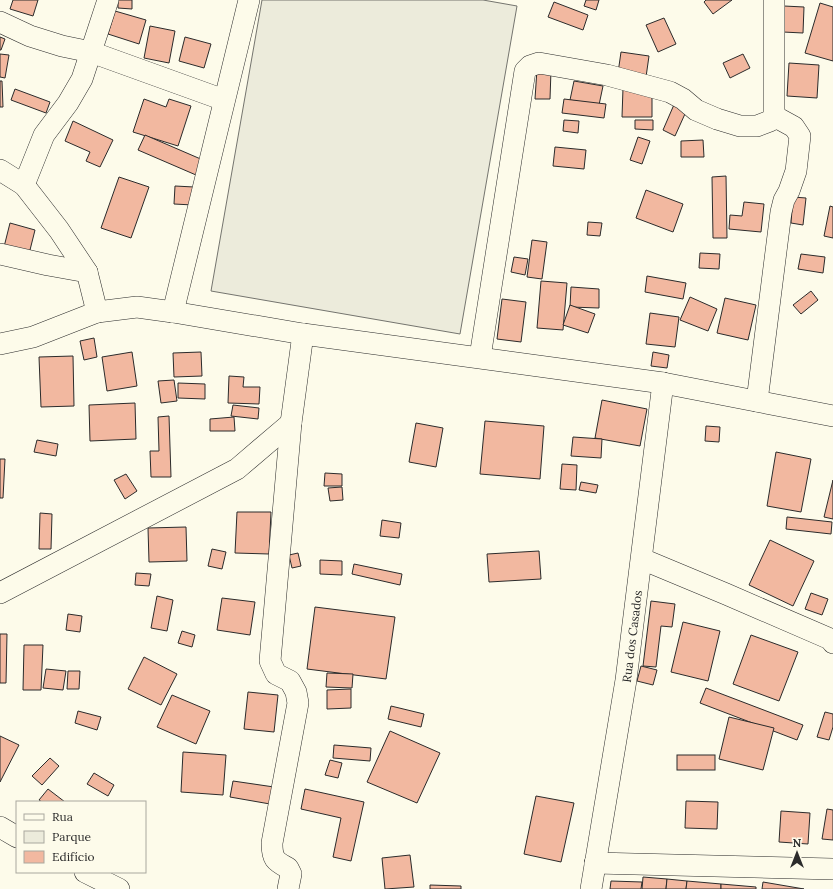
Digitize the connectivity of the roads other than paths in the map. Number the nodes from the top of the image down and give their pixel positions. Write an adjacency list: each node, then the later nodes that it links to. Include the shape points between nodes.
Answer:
1 (108, 0): 5 (street)
2 (249, 0): 6 (street)
3 (774, 0): 7 (street)
4 (0, 22): 5 (street, via 30,36)
5 (91, 52): 6 (street); 9 (street, via 82,79 68,104 44,135)
6 (224, 100): 13 (street)
7 (774, 116): 16 (street, via 770,121 757,126 740,126 696,110 670,92 592,72 539,63 530,66 526,71); 18 (street, via 794,127 800,136 796,171 781,212)
8 (0, 170): 9 (street)
9 (24, 185): 11 (street)
10 (0, 254): 11 (street)
11 (87, 272): 12 (street)
12 (97, 312): 13 (street, via 137,307); 15 (street, via 33,337)
13 (173, 312): 14 (street)
14 (303, 334): 16 (street); 20 (street)
15 (0, 344)
16 (480, 357): 17 (street)
17 (663, 383): 18 (street); 21 (street, Rua dos Casados)
18 (757, 401): 19 (street)
19 (833, 416)
20 (291, 423): 22 (street, via 237,469); 30 (street, via 270,661 276,674 290,681 298,703 272,843 272,854 276,861 288,868)
21 (642, 559): 23 (street, via 830,639); 26 (street, Rua dos Casados, via 626,680)
22 (0, 593)
23 (833, 643)
24 (0, 827): 25 (street)
25 (16, 836)
26 (595, 863): 27 (street); 31 (street, Rua dos Casados)
27 (833, 869)
28 (88, 873): 29 (street)
29 (119, 889)
30 (288, 889)
31 (591, 889)

